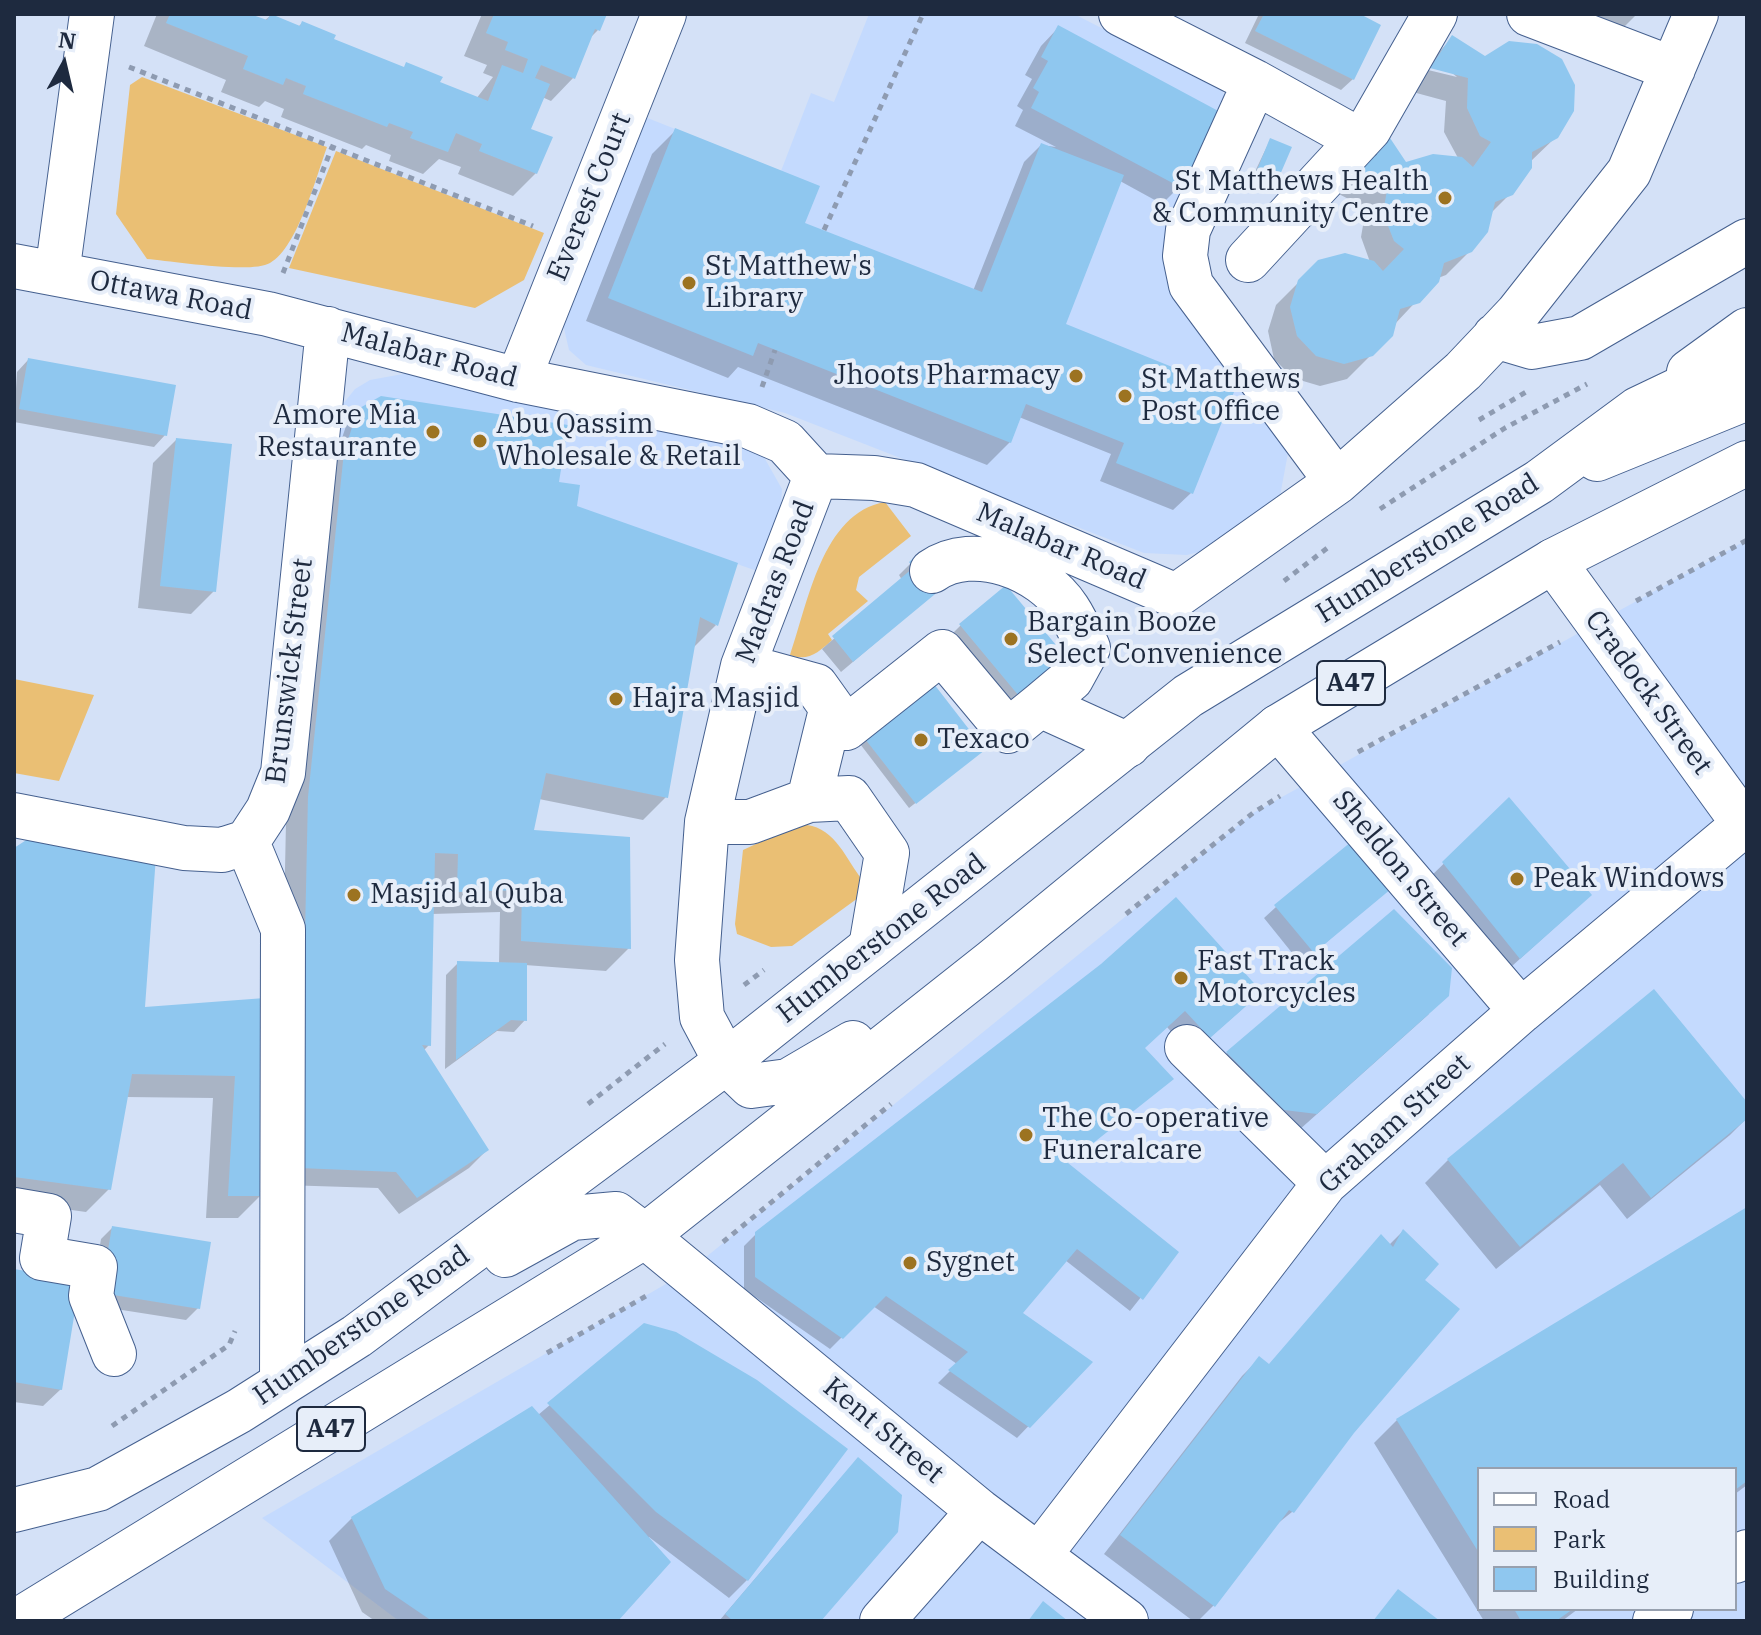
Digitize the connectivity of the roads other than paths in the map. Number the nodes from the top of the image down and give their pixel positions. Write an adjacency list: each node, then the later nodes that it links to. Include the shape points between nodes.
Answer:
1 (664, 14): 18 (street, Everest Court)
2 (1121, 14): 8 (street)
3 (1435, 14): 9 (street)
4 (1529, 14): 7 (street)
5 (1696, 14): 7 (street, Malabar Road)
6 (90, 32): 13 (street)
7 (1673, 69): 16 (street, Malabar Road, via 1629,172)
8 (1255, 82): 9 (street); 23 (street, via 1188,230 1185,256 1191,285)
9 (1359, 140): 11 (street)
10 (1747, 241): 16 (street, via 1580,338 1532,347)
11 (1248, 260)
12 (14, 266): 13 (street, Ottawa Road)
13 (57, 274): 14 (street, Ottawa Road)
14 (328, 329): 18 (street, Malabar Road); 36 (street, Brunswick Street, via 283,773)
15 (1747, 330): 20 (street)
16 (1495, 336): 23 (street, Malabar Road)
17 (1747, 357): 20 (street, Humberstone Road / A47)
18 (518, 380): 22 (street, Malabar Road, via 748,426 785,442)
19 (1747, 398): 24 (street, A47)
20 (1638, 409): 24 (street, Humberstone Road / A47)
21 (1747, 463): 25 (street, A47)
22 (816, 476): 23 (street, Malabar Road, via 916,485 1176,596); 27 (street, Madras Road)
23 (1337, 482)
24 (1539, 482): 31 (street, Humberstone Road / A47, via 1188,696)
25 (1553, 561): 30 (street, A47); 35 (street, Cradock Street)
26 (932, 571): 28 (street, via 949,559 973,556 1004,564 1029,574 1067,607 1088,648 1071,679)
27 (743, 666): 29 (street, via 816,686); 34 (street, Madras Road)
28 (1040, 705): 29 (street, via 1008,731 942,652 846,728); 31 (street)
29 (831, 710): 32 (street)
30 (1278, 727): 38 (street, A47); 39 (street, Sheldon Street)
31 (1128, 745): 37 (street, Humberstone Road / A47)
32 (809, 800): 34 (street, via 750,822); 37 (street, via 849,798 887,853)
33 (14, 815): 36 (street, via 184,848 222,850)
34 (707, 822): 41 (street, Madras Road, via 697,960 702,1017)
35 (1746, 823): 39 (street, Graham Street)
36 (247, 842): 47 (street, via 283,929)
37 (871, 947): 41 (street, Humberstone Road / A47)
38 (993, 961): 41 (street, A47, via 788,1081 751,1086); 44 (street, A47)
39 (1521, 1011): 42 (street, Graham Street)
40 (1187, 1047): 42 (street)
41 (726, 1062): 45 (street, Humberstone Road / A47)
42 (1325, 1183): 50 (street, Graham Street)
43 (14, 1210): 46 (street, via 49,1216 42,1258 95,1267 91,1296)
44 (645, 1236): 45 (street, A47, via 616,1214 572,1218); 49 (street, Kent Street); 51 (street, A47)
45 (357, 1336): 47 (street, Humberstone Road / A47)
46 (114, 1354)
47 (282, 1383): 48 (street, Humberstone Road / A47, via 98,1489)
48 (14, 1510)
49 (979, 1511): 50 (street, Kent Street); 52 (street)
50 (1040, 1554): 53 (street, Kent Street)
51 (17, 1621)
52 (882, 1621)
53 (1126, 1621)

